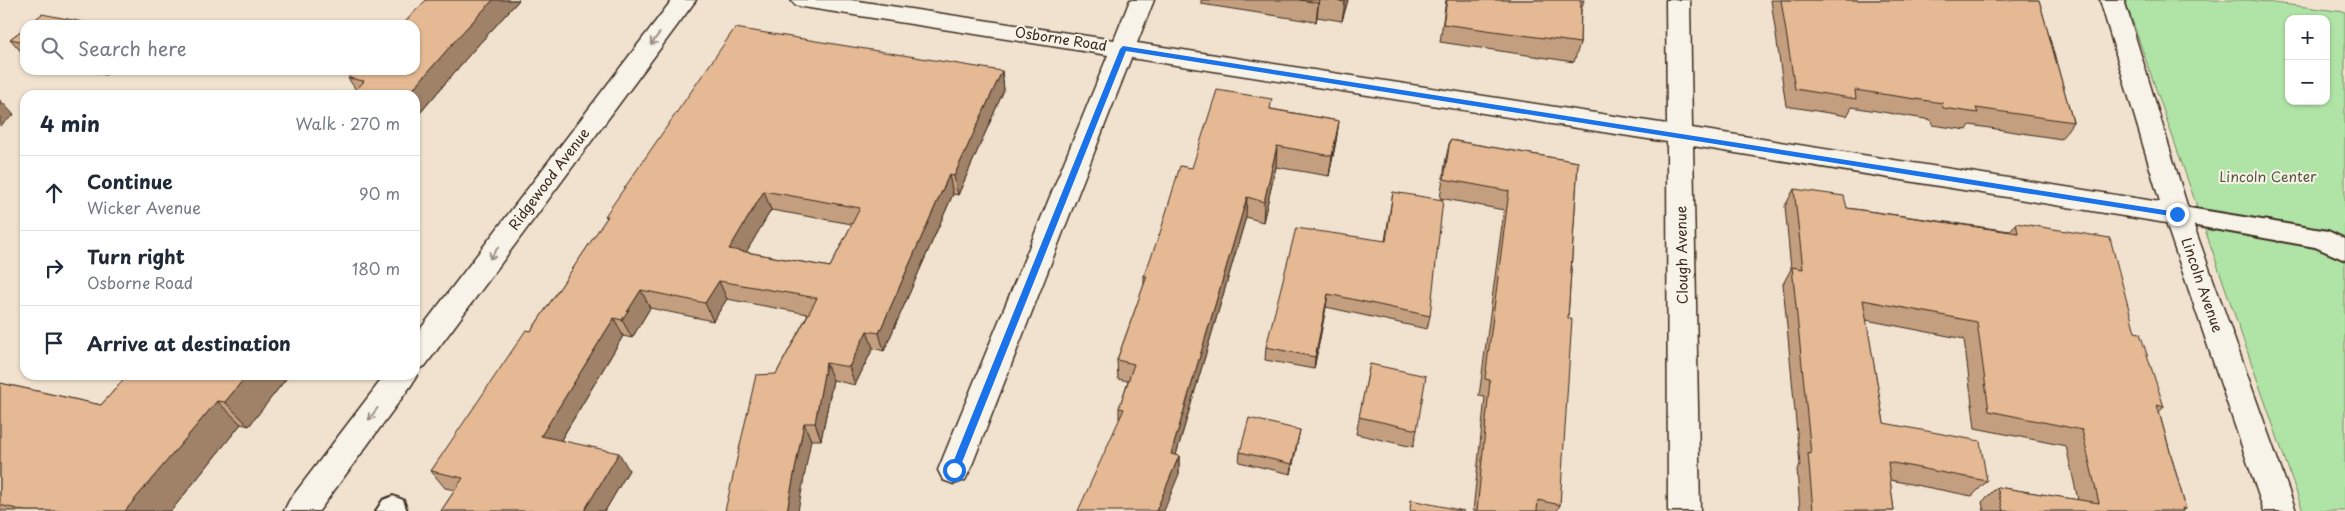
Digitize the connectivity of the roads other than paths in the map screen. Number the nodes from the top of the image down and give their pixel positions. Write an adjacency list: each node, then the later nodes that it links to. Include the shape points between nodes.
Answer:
1 (684, 0): 10 (street, Ridgewood Avenue, one-way to 10)
2 (803, 0): 6 (street, Osborne Road)
3 (1142, 0): 6 (street)
4 (1678, 0): 7 (street, Clough Avenue)
5 (2112, 0): 8 (street, Lincoln Avenue)
6 (1123, 49): 7 (street, Osborne Road); 12 (street)
7 (1680, 135): 8 (street, Osborne Road); 14 (street, Clough Avenue)
8 (2177, 214): 9 (lane, via 2319,238); 15 (street, Lincoln Avenue)
9 (2345, 250)
10 (420, 351)
11 (398, 380): 13 (street, one-way to 13)
12 (954, 470)
13 (300, 511)
14 (1684, 511)
15 (2280, 511)

